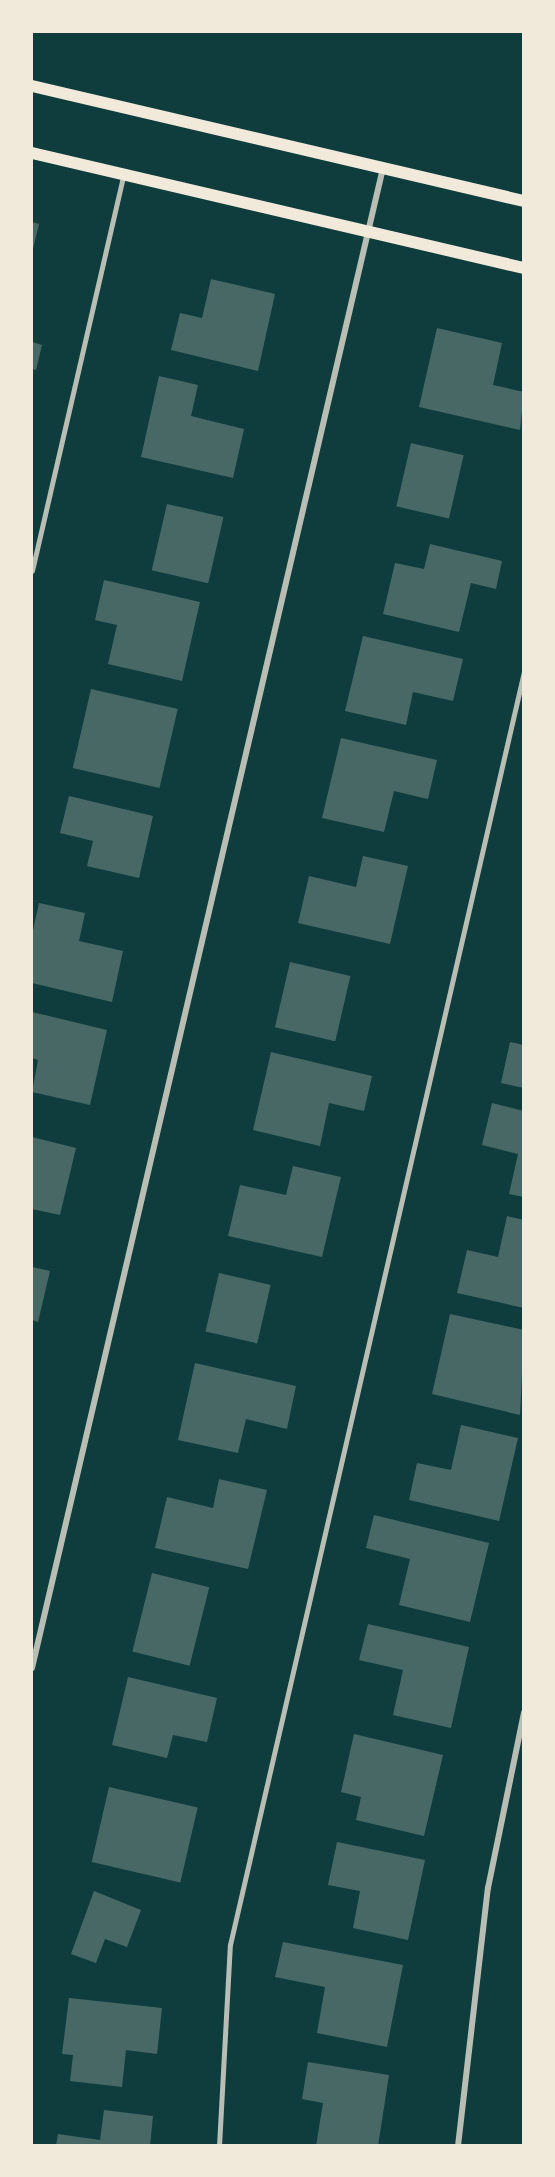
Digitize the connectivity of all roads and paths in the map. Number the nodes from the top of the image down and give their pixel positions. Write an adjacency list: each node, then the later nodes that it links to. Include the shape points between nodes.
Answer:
1 (32, 86): 3 (main road)
2 (32, 153): 4 (main road)
3 (383, 168): 5 (main road); 6 (street)
4 (123, 175): 6 (main road); 8 (lane)
5 (524, 201)
6 (368, 232): 7 (main road); 10 (street)
7 (524, 268)
8 (32, 571)
9 (524, 672): 12 (lane, via 230,1945)
10 (32, 1668)
11 (524, 1713): 13 (street, via 488,1888)
12 (219, 2145)
13 (458, 2145)

